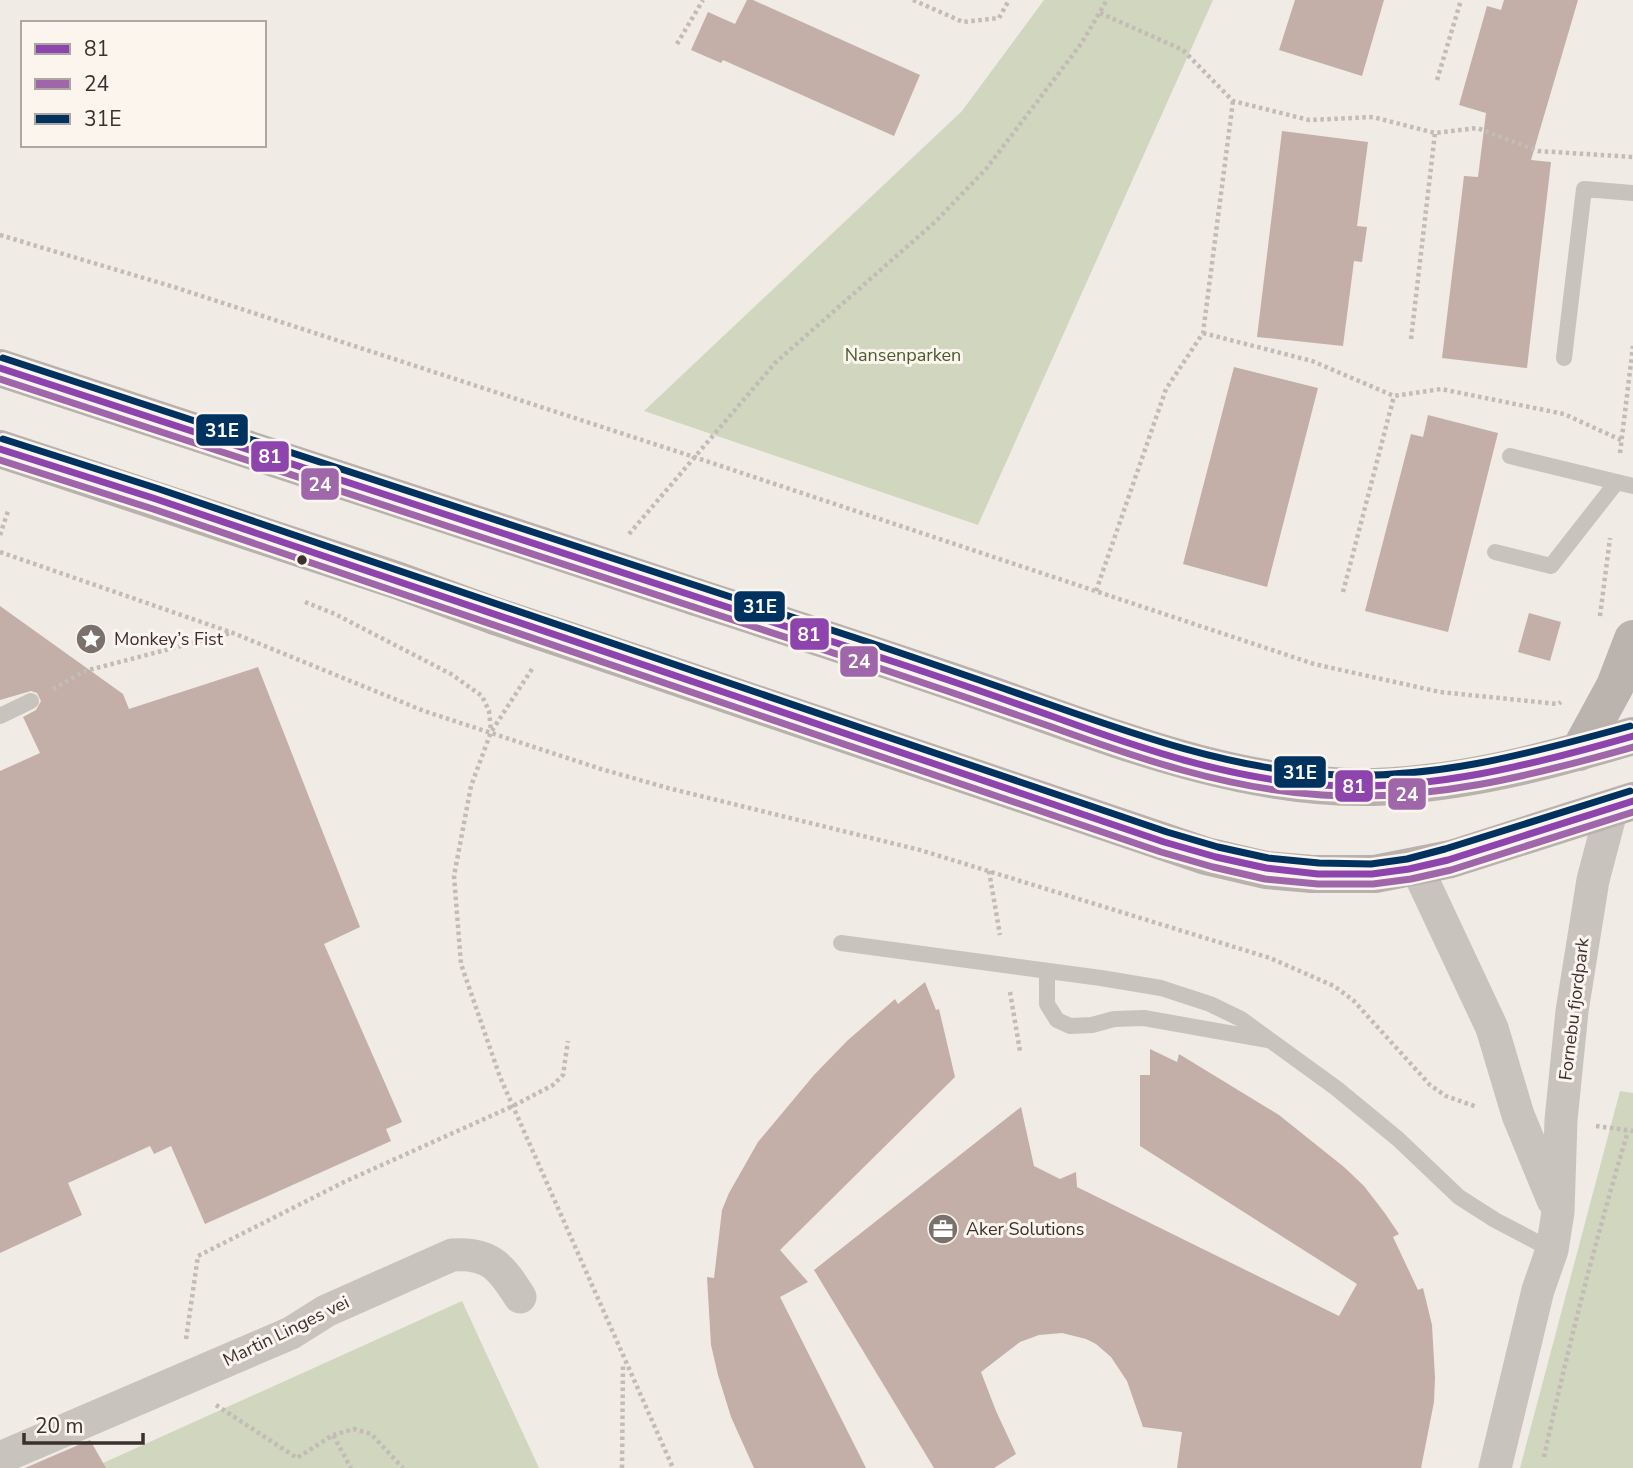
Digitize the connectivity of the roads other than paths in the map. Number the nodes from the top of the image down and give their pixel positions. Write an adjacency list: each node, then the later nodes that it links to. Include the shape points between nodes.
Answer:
1 (1633, 193): 2 (lane, via 1584,189)
2 (1563, 358)
3 (0, 368): 13 (main road, bridge, via 1161,753 1271,779 1374,787 1491,773)
4 (0, 449): 15 (main road, bridge, via 1206,856 1266,870 1312,874 1375,874)
5 (1510, 456): 6 (lane)
6 (1616, 482): 7 (lane); 8 (lane, via 1551,566)
7 (1633, 486)
8 (1495, 551)
9 (1633, 639): 13 (street, via 1615,686)
10 (31, 701): 11 (lane)
11 (0, 716)
12 (1633, 736): 13 (main road)
13 (1578, 752)
14 (1623, 805): 15 (main road); 19 (street, Fornebu fjordpark, via 1593,880 1572,1011)
15 (1416, 866): 19 (street, via 1492,1028 1518,1115)
16 (841, 943): 17 (lane)
17 (1047, 972): 18 (lane, via 1161,988 1210,1004); 18 (lane, via 1047,1004 1057,1020 1070,1026 1144,1018)
18 (1274, 1041): 20 (lane, via 1398,1139 1459,1197)
19 (1558, 1212): 20 (street, Fornebu fjordpark)
20 (1552, 1250): 23 (street, Fornebu fjordpark)
21 (520, 1297): 22 (street, Martin Linges vei, via 506,1273 489,1259 452,1255 326,1311 291,1333)
22 (0, 1458)
23 (1495, 1468)

